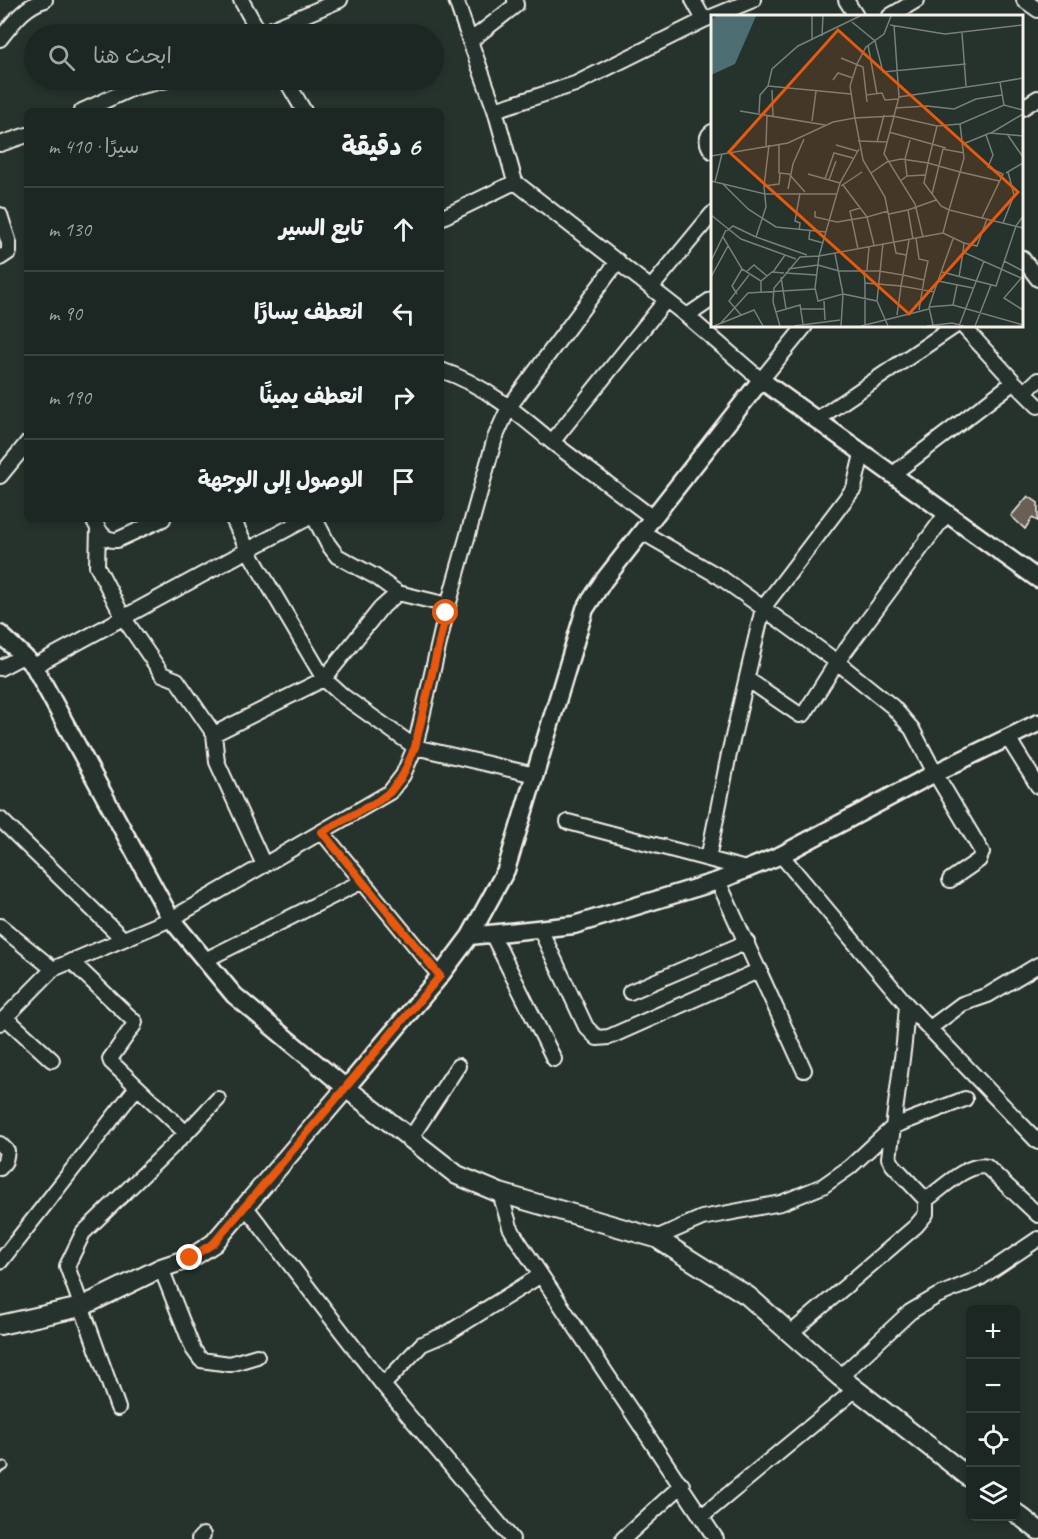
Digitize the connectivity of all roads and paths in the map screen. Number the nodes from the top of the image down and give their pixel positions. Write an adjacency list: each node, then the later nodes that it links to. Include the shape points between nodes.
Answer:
1 (45, 0): 19 (street, via 27,8)
2 (242, 0): 17 (street)
3 (340, 0): 18 (street)
4 (456, 0): 20 (street)
5 (693, 0): 16 (street)
6 (753, 0): 12 (street)
7 (846, 0): 13 (street)
8 (917, 0): 14 (street)
9 (1024, 0): 11 (street)
10 (518, 2): 20 (street)
11 (1038, 10)
12 (716, 15)
13 (855, 15)
14 (892, 15)
15 (711, 17): 16 (street)
16 (704, 20): 27 (street, via 576,84)
17 (255, 24)
18 (284, 24)
19 (0, 39)
20 (470, 41): 27 (street)
21 (129, 90): 25 (street)
22 (292, 90): 26 (street)
23 (1038, 98): 24 (street)
24 (1023, 107)
25 (89, 108)
26 (302, 108)
27 (495, 110): 32 (street)
28 (711, 133): 31 (street, via 707,143)
29 (24, 136): 30 (street)
30 (0, 144)
31 (711, 149)
32 (515, 182): 35 (street); 37 (street)
33 (0, 214): 36 (street, via 9,252)
34 (711, 215): 40 (street)
35 (444, 217)
36 (0, 258)
37 (618, 261): 40 (street); 53 (street)
38 (1027, 265): 39 (street)
39 (1038, 279)
40 (651, 288): 41 (street)
41 (666, 300): 43 (street); 55 (street)
42 (711, 300): 43 (street)
43 (687, 316): 48 (street)
44 (804, 327): 48 (street)
45 (954, 327): 54 (street)
46 (964, 327): 50 (street)
47 (444, 371): 53 (street)
48 (761, 380): 54 (street); 61 (street)
49 (1038, 380): 51 (street)
50 (1014, 382): 51 (street); 59 (street)
51 (1025, 392): 52 (street)
52 (1038, 406)
53 (509, 407): 55 (street); 71 (street, via 495,438)
54 (816, 420): 57 (street)
55 (552, 442): 61 (street)
56 (24, 446): 58 (street)
57 (862, 453): 59 (street); 72 (street, via 854,488)
58 (2, 470)
59 (893, 474): 60 (street)
60 (947, 513): 69 (street); 76 (street)
61 (653, 518): 67 (street)
62 (156, 522): 66 (street, via 110,541)
63 (234, 522): 68 (street)
64 (300, 522): 68 (street)
65 (317, 522): 70 (street, via 337,556)
66 (95, 523): 73 (street, via 97,566)
67 (642, 532): 72 (street, via 720,577); 85 (street, via 585,609)
68 (248, 550): 73 (street); 78 (street)
69 (1038, 579)
70 (398, 593): 71 (street); 78 (street, via 380,609)
71 (448, 605): 83 (street)
72 (763, 608): 76 (street); 79 (street)
73 (123, 617): 75 (street); 81 (street, via 162,674 177,680)
74 (0, 634): 75 (street)
75 (28, 661): 77 (street); 97 (street)
76 (837, 662): 79 (street, via 802,715); 84 (street, via 893,707 912,729)
77 (0, 668)
78 (324, 679): 81 (street); 83 (street)
79 (747, 679): 91 (street)
80 (1038, 723): 82 (street)
81 (214, 734): 92 (street, via 217,762)
82 (1008, 738): 84 (street); 86 (street)
83 (415, 747): 85 (street); 89 (street, via 403,775 390,792)
84 (935, 773): 90 (street); 94 (street, via 982,852 980,860)
85 (535, 775): 101 (street, via 506,870)
86 (1038, 786)
87 (0, 819): 102 (street)
88 (568, 822): 91 (street)
89 (322, 832): 92 (street); 95 (street)
90 (781, 855): 93 (street); 111 (street)
91 (708, 859): 93 (street)
92 (264, 865): 97 (street)
93 (746, 869): 96 (street)
94 (950, 880)
95 (363, 881): 104 (street); 109 (street)
96 (718, 881): 99 (street, via 574,925); 103 (street)
97 (171, 918): 102 (street); 104 (street)
98 (0, 926): 107 (street)
99 (540, 929): 100 (street); 108 (street, via 586,1027 597,1038 609,1037)
100 (492, 934): 101 (street); 114 (street)
101 (470, 936): 109 (street)
102 (123, 939): 105 (street)
103 (747, 942): 108 (street); 110 (street)
104 (205, 960): 119 (street, via 234,996)
105 (71, 961): 107 (street); 118 (street, via 135,1022 110,1059)
106 (1038, 965): 113 (street, via 988,995 962,1004)
107 (53, 969): 112 (street)
108 (760, 970): 117 (street)
109 (440, 976): 119 (street)
110 (630, 992)
111 (907, 1005): 113 (street); 122 (street)
112 (3, 1021): 115 (street)
113 (930, 1028): 125 (street)
114 (554, 1059)
115 (52, 1060)
116 (458, 1066): 124 (street)
117 (804, 1070)
118 (137, 1087): 123 (street); 134 (street)
119 (346, 1088): 124 (main road); 130 (main road)
120 (218, 1099): 123 (street)
121 (965, 1100): 122 (street)
122 (894, 1126): 129 (street, via 889,1158); 132 (street, via 823,1186 781,1203 702,1218)
123 (186, 1133): 137 (street, via 83,1233 67,1266)
124 (410, 1138): 128 (main road, via 457,1175)
125 (1038, 1142)
126 (0, 1144): 127 (street, via 7,1151)
127 (0, 1168)
128 (500, 1193): 132 (main road); 136 (street, via 510,1227)
129 (926, 1200): 131 (street, via 966,1170 981,1165); 139 (street, via 923,1219)
130 (245, 1206): 135 (main road, via 214,1243 190,1258); 142 (street)
131 (1038, 1215)
132 (656, 1239): 139 (main road, via 748,1296)
133 (1038, 1239): 141 (street, via 980,1278 910,1312)
134 (0, 1262)
135 (161, 1268): 137 (main road); 140 (street, via 201,1360 230,1364)
136 (541, 1275): 142 (street, via 448,1333 422,1344); 146 (street)
137 (81, 1307): 138 (main road); 144 (street)
138 (0, 1325)
139 (791, 1332): 141 (main road)
140 (256, 1356)
141 (840, 1377): 143 (main road)
142 (383, 1385): 150 (street)
143 (856, 1389): 145 (main road); 148 (street)
144 (117, 1408)
145 (966, 1475)
146 (682, 1485): 148 (street); 151 (street)
147 (1020, 1516): 149 (main road)
148 (701, 1517): 152 (street)
149 (1038, 1530)
150 (512, 1539)
151 (623, 1539)
152 (716, 1539)

